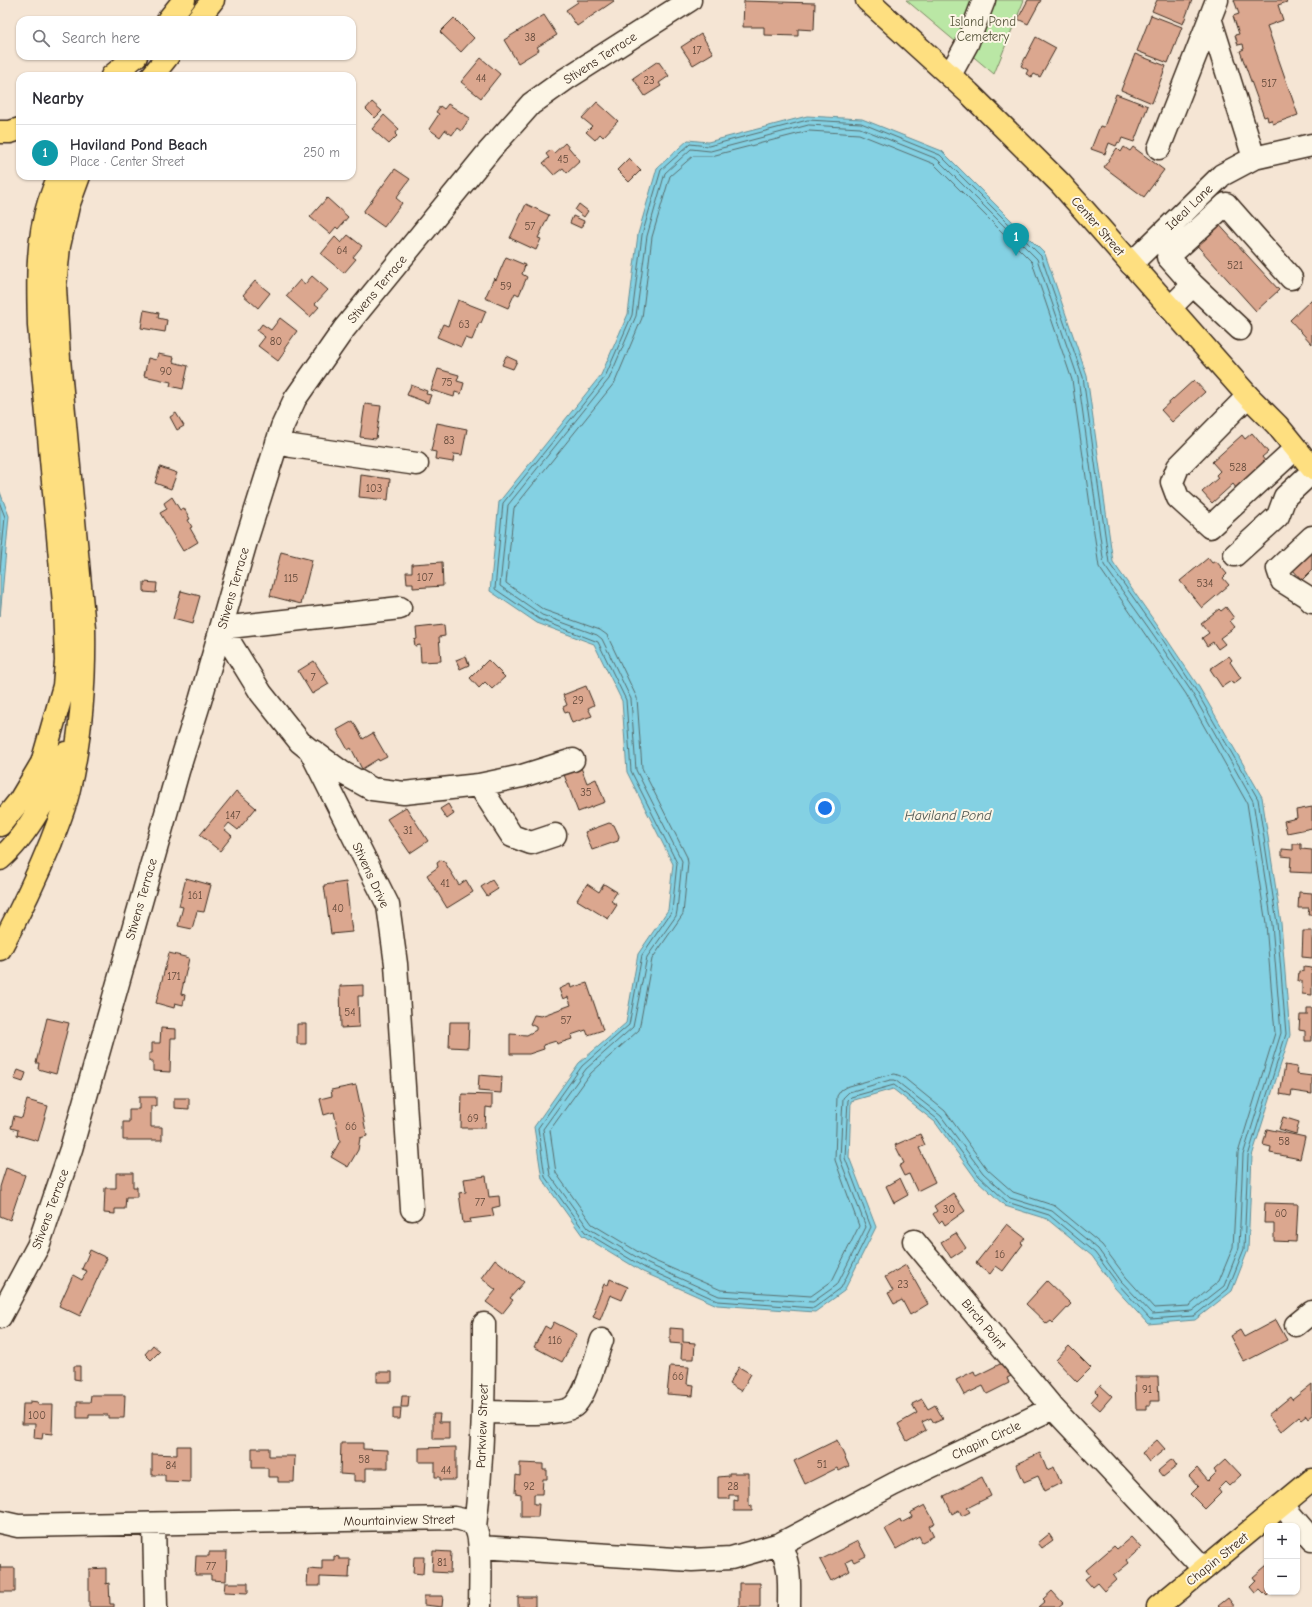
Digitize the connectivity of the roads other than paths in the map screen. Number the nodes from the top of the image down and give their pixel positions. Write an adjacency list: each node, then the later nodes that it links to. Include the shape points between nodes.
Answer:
1 (184, 0): 7 (main road)
2 (213, 0): 8 (main road)
3 (690, 0): 29 (street, Stivens Terrace, via 531,104 490,150 344,329 295,399)
4 (868, 0): 15 (main road, Center Street)
5 (984, 0): 15 (street, via 967,44)
6 (1213, 9): 19 (street); 20 (street)
7 (171, 16)
8 (200, 16)
9 (133, 60): 12 (main road)
10 (135, 60): 13 (main road)
11 (165, 60): 14 (main road)
12 (117, 72)
13 (127, 72)
14 (155, 72)
15 (950, 75): 23 (main road, Center Street, via 1060,183)
16 (16, 130): 17 (main road)
17 (0, 132)
18 (1312, 145): 20 (street, Ideal Lane)
19 (1159, 148)
20 (1254, 158): 23 (street, Ideal Lane, via 1222,175)
21 (57, 180): 43 (main road, via 48,203 42,231 38,283 39,326 64,603 64,686 42,763 20,800)
22 (78, 180): 38 (main road, via 68,206 59,246 55,287 59,359)
23 (1131, 264): 26 (main road, Center Street)
24 (1291, 278): 25 (street, via 1226,204 1168,258)
25 (1193, 285): 26 (street); 27 (street)
26 (1170, 308): 28 (main road, Center Street)
27 (1240, 329)
28 (1248, 396): 30 (main road, Center Street, via 1277,425); 30 (street, via 1178,467 1172,482 1178,498 1210,527)
29 (277, 442): 31 (street); 39 (street, Stivens Terrace)
30 (1295, 449): 32 (main road, Center Street)
31 (417, 464)
32 (1312, 468)
33 (1312, 472): 35 (street, via 1285,497 1278,516)
34 (1312, 538): 36 (street, via 1278,569 1282,581)
35 (1235, 555)
36 (1312, 602)
37 (400, 608): 39 (street)
38 (84, 628): 45 (main road, via 77,711 63,762 29,824); 46 (main road, via 85,665 80,729 68,794 39,871)
39 (221, 628): 40 (street, Stivens Drive, via 261,692 300,742); 49 (street, Stivens Terrace, via 71,1149 38,1246)
40 (310, 750): 42 (street, via 372,789 404,793); 47 (street, Stivens Drive, via 388,905 396,964)
41 (573, 760): 42 (street, via 522,776)
42 (479, 785): 44 (street, via 512,836 531,844)
43 (0, 825)
44 (555, 835)
45 (0, 859)
46 (0, 949)
47 (412, 1209)
48 (914, 1241): 52 (street, Birch Point)
49 (0, 1318)
50 (484, 1324): 53 (street, Parkview Street)
51 (602, 1340): 53 (street, via 584,1390 574,1406 565,1411 550,1413)
52 (1053, 1408): 60 (street, Chapin Circle, via 894,1484); 61 (street)
53 (484, 1412): 58 (street, Parkview Street)
54 (1312, 1480): 55 (main road, Chapin Street)
55 (1282, 1505): 59 (street); 61 (main road, Chapin Street)
56 (0, 1522): 57 (street, Mountainview Street, via 21,1526)
57 (154, 1524): 58 (street, Mountainview Street, via 454,1518 465,1520); 62 (street)
58 (477, 1537): 60 (street, Mountainview Street, via 692,1560 731,1558); 63 (street, Parkview Street)
59 (1312, 1540)
60 (780, 1544): 64 (street, via 787,1558)
61 (1204, 1569): 65 (main road, Chapin Street)
62 (156, 1607)
63 (480, 1607)
64 (789, 1607)
65 (1158, 1607)

